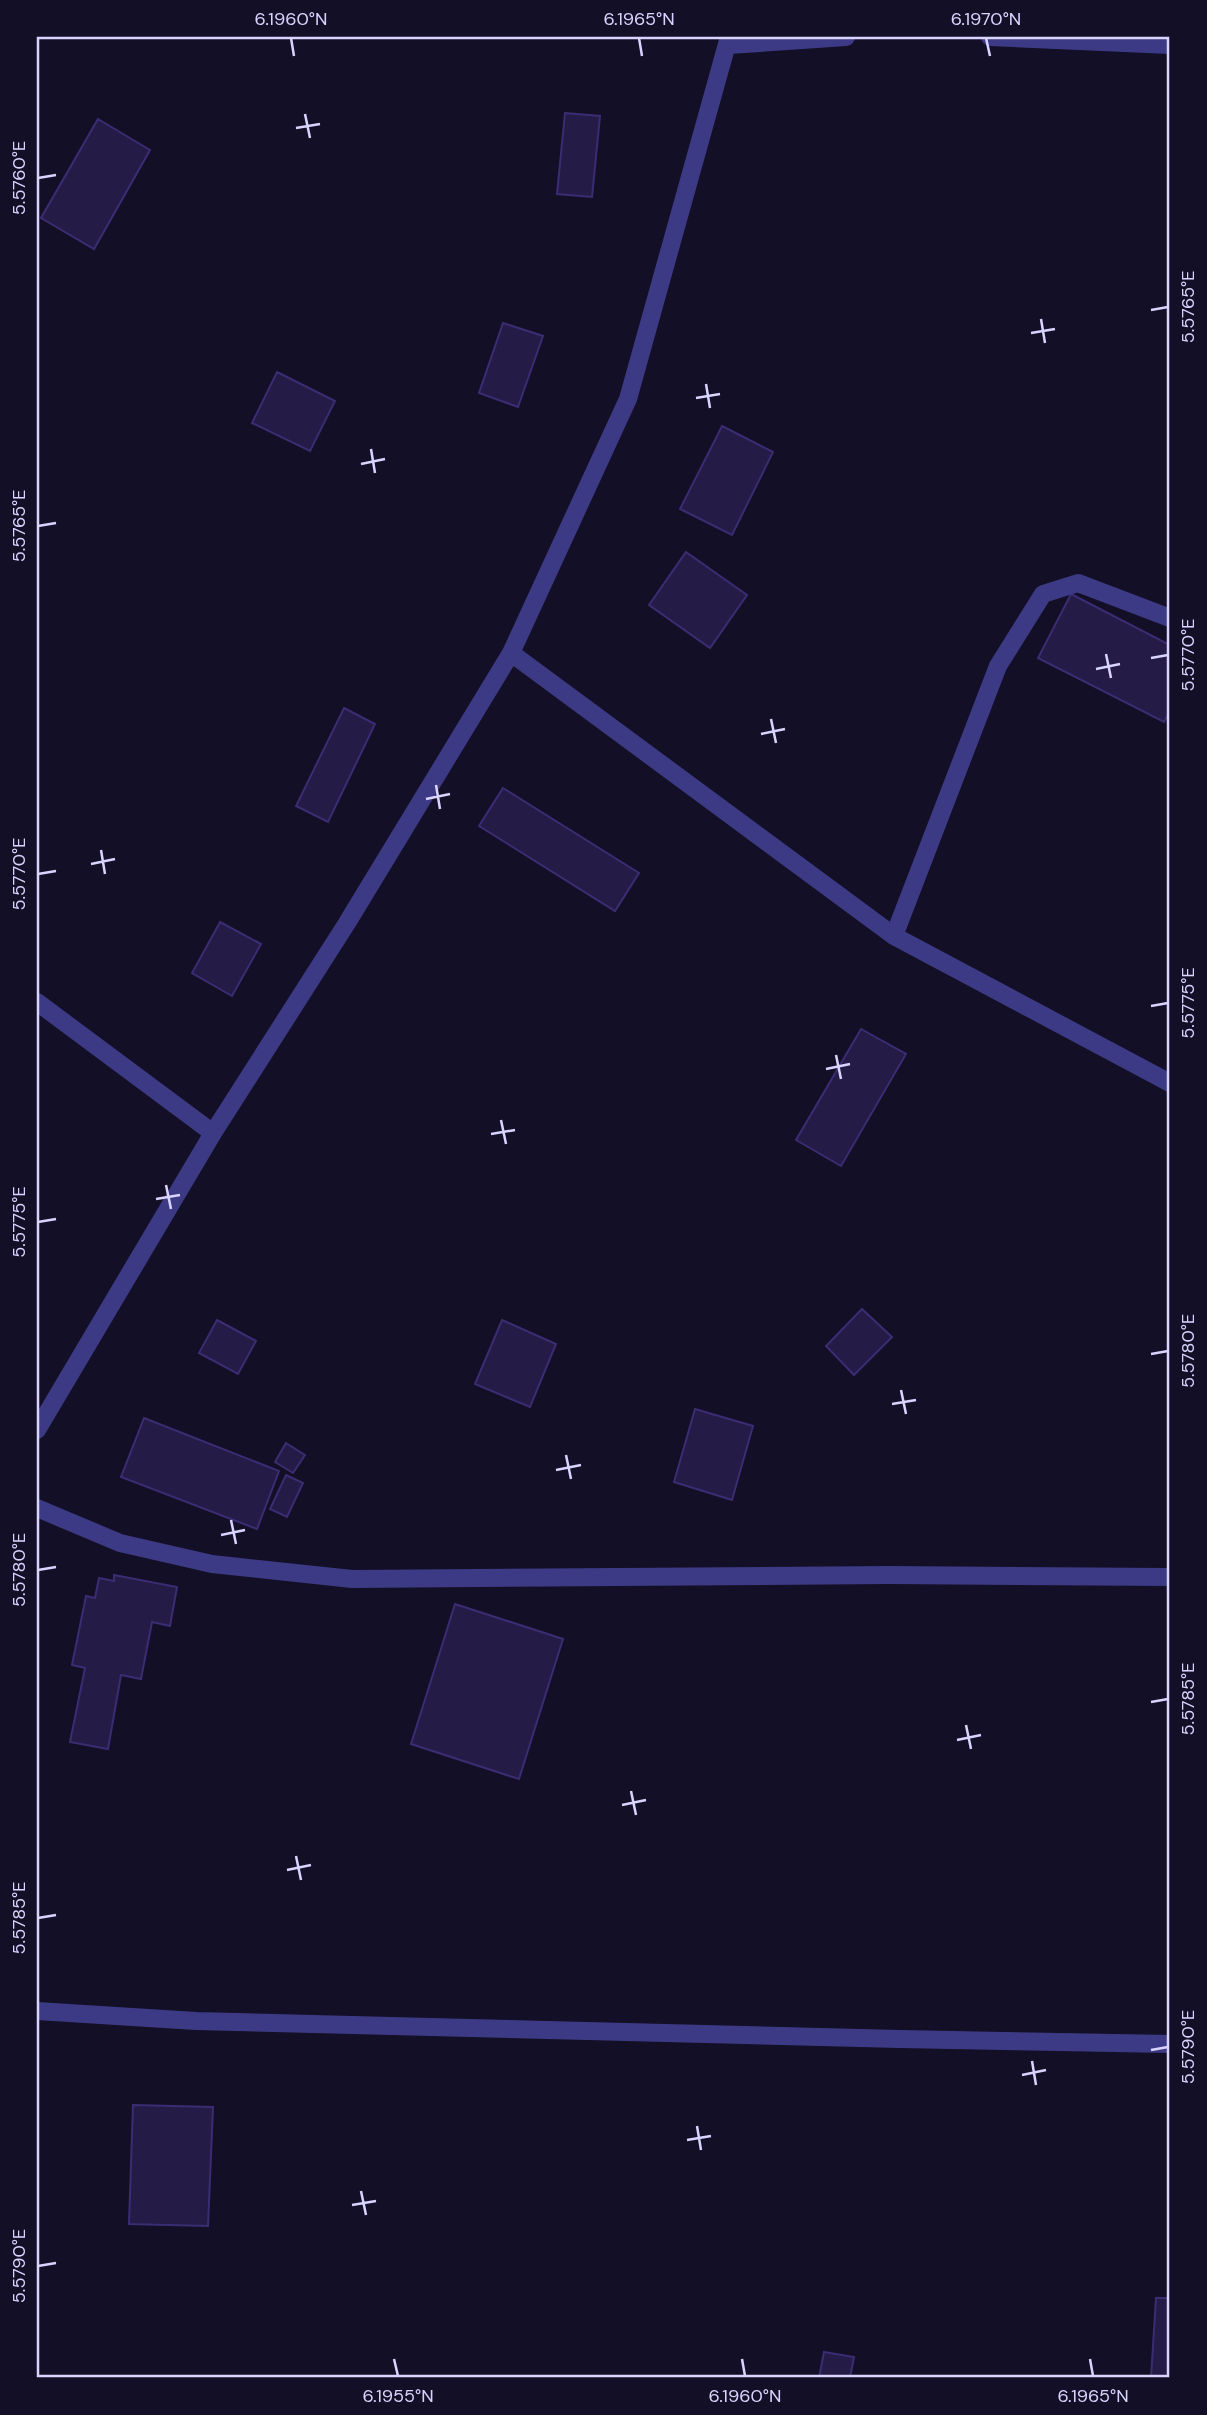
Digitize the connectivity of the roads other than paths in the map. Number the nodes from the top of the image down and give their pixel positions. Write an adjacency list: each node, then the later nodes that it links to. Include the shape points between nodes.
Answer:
1 (846, 37): 3 (street)
2 (990, 37): 4 (street)
3 (729, 41): 6 (street, via 628,399)
4 (1170, 45)
5 (1170, 618): 7 (street, via 1077,583 1043,594 998,666)
6 (511, 653): 7 (street); 10 (street)
7 (894, 936): 9 (street)
8 (37, 1002): 10 (street)
9 (1170, 1083)
10 (214, 1133): 11 (street)
11 (37, 1430)
12 (37, 1508): 13 (street, via 120,1543 212,1564 352,1579)
13 (1170, 1577)
14 (37, 2011): 15 (street, via 195,2021)
15 (1170, 2043)

